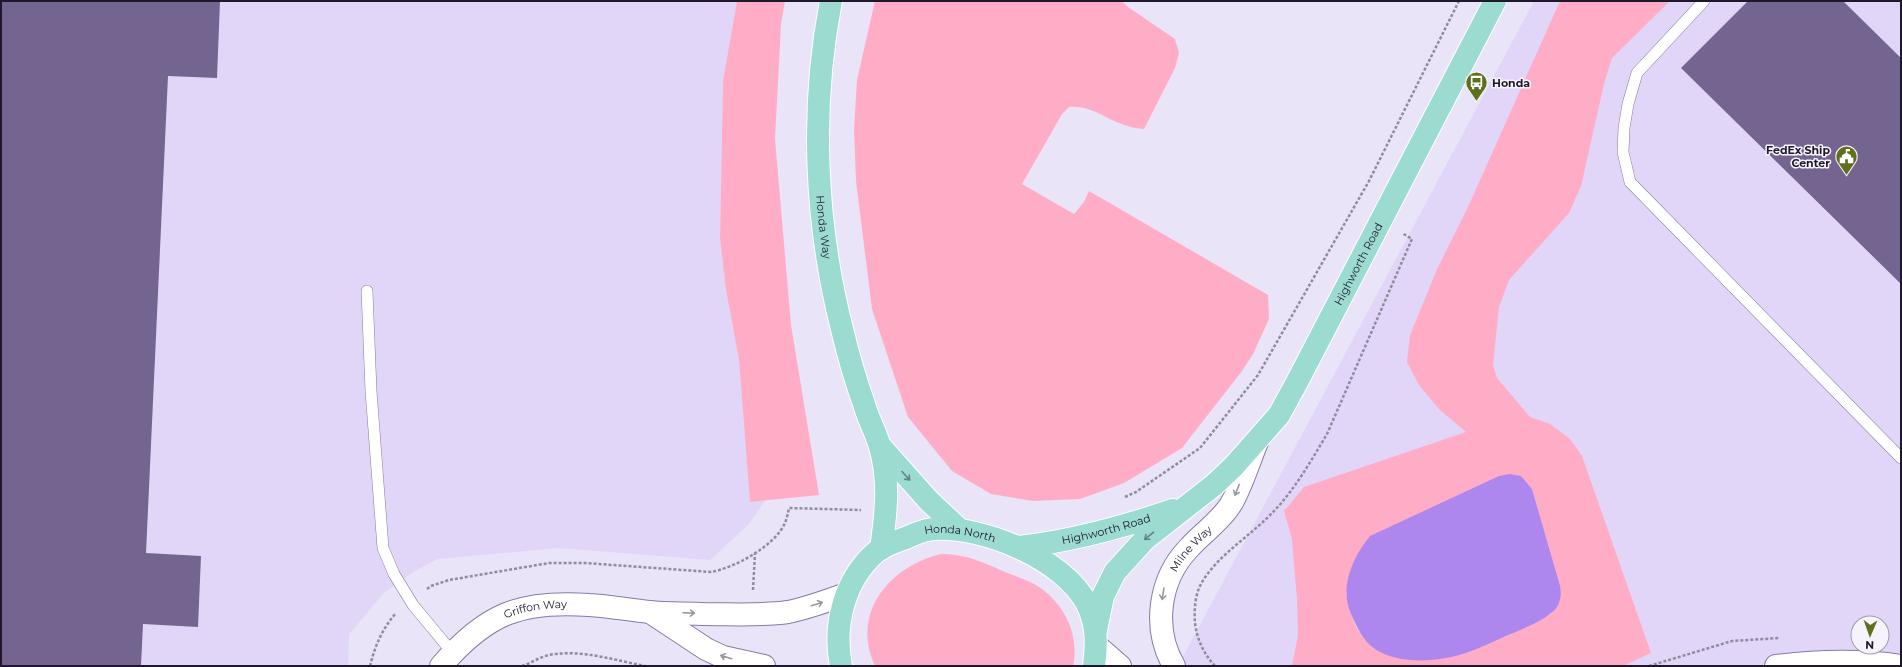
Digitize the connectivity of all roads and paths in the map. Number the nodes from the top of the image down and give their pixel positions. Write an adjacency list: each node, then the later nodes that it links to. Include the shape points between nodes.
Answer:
1 (831, 1): 9 (main road, Honda Way, via 819,118 818,156 824,242 842,330 864,405)
2 (1459, 1): 5 (path)
3 (1495, 1): 6 (main road, Highworth Road)
4 (1704, 1): 10 (lane, via 1637,73 1624,128 1623,152 1630,182)
5 (1354, 208): 6 (path); 11 (path, via 1258,375 1200,448 1136,492)
6 (1381, 221): 8 (main road, Highworth Road, via 1279,415); 30 (path, via 1412,238 1327,434 1275,510 1214,567 1201,584 1194,614 1197,635 1202,648)
7 (367, 291): 18 (lane, via 372,406 383,548 394,574)
8 (1257, 441): 12 (main road, Highworth Road, via 1229,471); 29 (street, Milne Way, one-way to 29, via 1232,504 1177,561 1163,590 1161,613 1164,638)
9 (880, 446): 13 (main road, Honda Way, via 887,489); 14 (main road, Honda Way, one-way to 14, via 929,502)
10 (1901, 458)
11 (1122, 498)
12 (1191, 504): 15 (main road, Highworth Road, via 1082,537); 21 (main road, Highworth Road, one-way to 21, via 1145,539 1115,572 1103,596)
13 (886, 511): 16 (main road, Honda Way); 18 (path, via 789,508 785,524 769,544 723,570 711,572 549,563 449,580 431,586)
14 (960, 530): 15 (main road, Honda North, via 983,534); 16 (main road, Honda North, via 934,529 913,534)
15 (1019, 547): 21 (main road, Honda North, via 1056,570 1076,587 1087,604)
16 (881, 549): 17 (main road, Honda North, via 866,564)
17 (846, 594): 19 (street, Griffon Way, one-way to 17, via 770,614 814,606); 27 (main road, Honda North, via 840,613 838,636)
18 (411, 601): 22 (lane); 23 (path, via 388,622 380,636)
19 (650, 612): 22 (street, Griffon Way, via 590,605 533,606 495,618 478,629); 26 (street, Griffon Way, one-way to 19, via 723,657 706,649)
20 (1783, 638): 31 (path, via 1732,641)
21 (1096, 647): 28 (street)
22 (447, 659)
23 (370, 666)
24 (522, 666): 25 (path, via 548,655 562,654)
25 (645, 666)
26 (764, 666)
27 (841, 666)
28 (1120, 666)
29 (1174, 666)
30 (1215, 666)
31 (1650, 666)
32 (1776, 666): 33 (street, via 1847,662)
33 (1901, 666)

